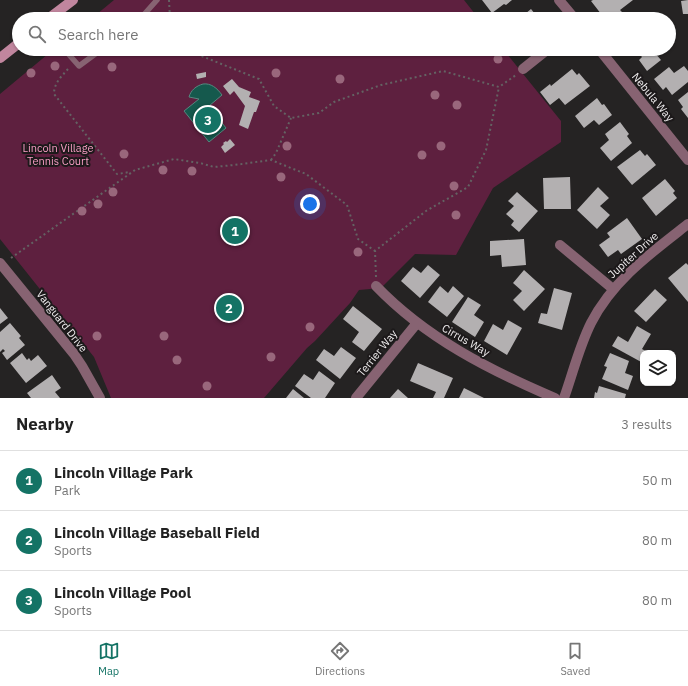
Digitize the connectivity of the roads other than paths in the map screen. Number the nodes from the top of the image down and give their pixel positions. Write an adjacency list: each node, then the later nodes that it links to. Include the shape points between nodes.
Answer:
1 (72, 0): 4 (street)
2 (157, 0): 5 (lane)
3 (559, 0): 6 (street)
4 (57, 12)
5 (146, 12)
6 (569, 12)
7 (12, 49): 12 (street)
8 (70, 56): 9 (lane, via 79,66)
9 (93, 56)
10 (540, 56): 13 (street)
11 (605, 56): 14 (street, Nebula Way)
12 (0, 58)
13 (524, 70)
14 (688, 160)
15 (688, 224): 19 (street, Jupiter Drive, via 640,261)
16 (560, 245): 19 (street)
17 (1, 265): 21 (street, Vanguard Drive, via 74,354)
18 (376, 286): 20 (street, Cirrus Way)
19 (613, 289): 24 (street, Jupiter Drive, via 591,323)
20 (417, 323): 22 (street, Terrier Way); 23 (street, Cirrus Way, via 470,357)
21 (100, 398)
22 (356, 398)
23 (555, 398)
24 (564, 398)

